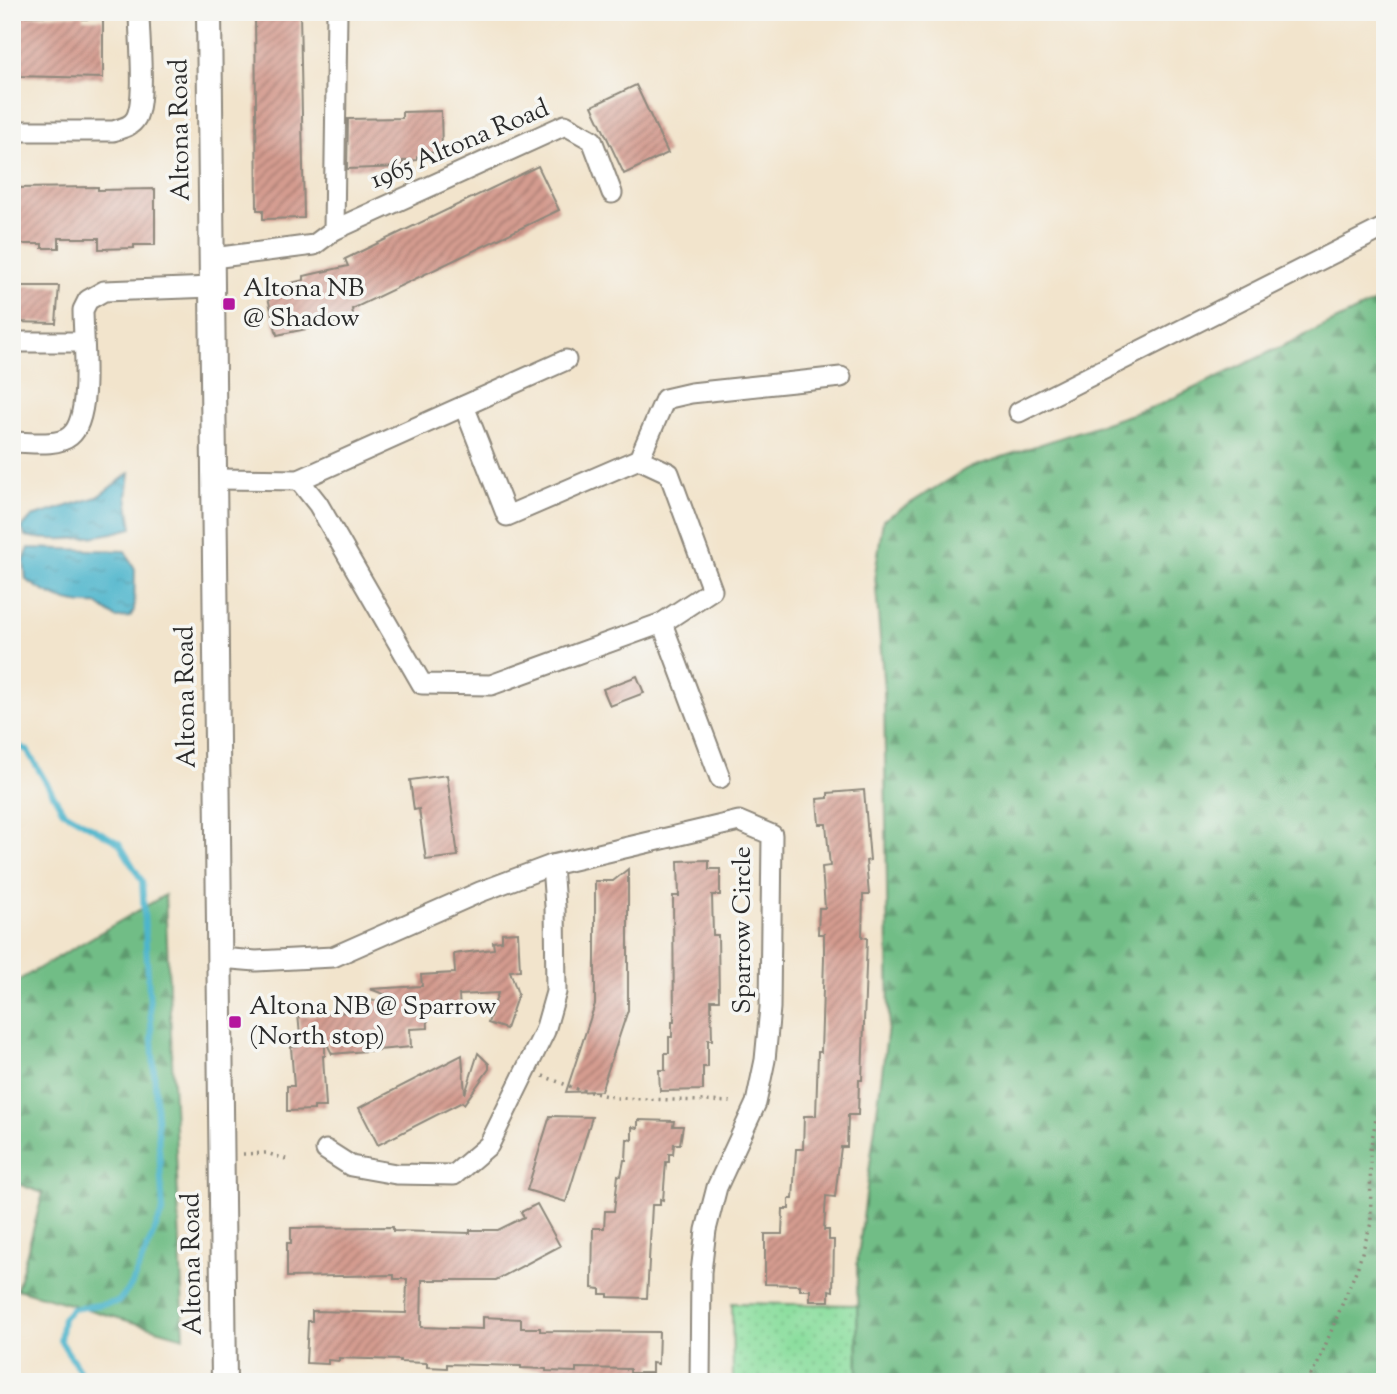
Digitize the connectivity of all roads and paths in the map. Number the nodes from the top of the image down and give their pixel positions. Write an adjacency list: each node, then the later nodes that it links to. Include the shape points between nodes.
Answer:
1 (139, 12): 4 (street, via 141,101 128,127)
2 (209, 12): 8 (main road, Altona Road)
3 (337, 12): 7 (street, 1965 Altona Road)
4 (12, 131)
5 (612, 193): 7 (street, 1965 Altona Road, via 592,140 565,125)
6 (1385, 227): 15 (street)
7 (334, 229): 8 (street, 1965 Altona Road, via 314,245)
8 (213, 258): 9 (main road, Altona Road)
9 (213, 287): 11 (street, via 94,295 83,310); 18 (main road, Altona Road)
10 (12, 342): 11 (street)
11 (83, 342): 16 (street, via 84,407 71,436 57,442)
12 (566, 360): 14 (street)
13 (841, 377): 17 (street, via 666,399)
14 (464, 406): 17 (street, via 507,516); 19 (street)
15 (1019, 412)
16 (12, 442)
17 (639, 459): 20 (street, via 669,473 712,590)
18 (215, 479): 19 (street); 23 (main road, Altona Road)
19 (299, 480): 20 (street, via 318,504 422,684 491,685)
20 (662, 623): 21 (street)
21 (720, 778)
22 (552, 865): 23 (street, Sparrow Circle, via 333,957 256,961); 24 (street, via 556,992); 26 (street, Sparrow Circle, via 739,821 772,835 771,1008)
23 (220, 957): 28 (main road, Altona Road)
24 (528, 1070): 26 (path, via 616,1098); 27 (street, via 489,1145 454,1175 396,1174 351,1166)
25 (1385, 1084): 32 (path, via 1370,1150 1371,1223 1359,1266)
26 (756, 1103): 31 (street, Sparrow Circle, via 717,1187 706,1230)
27 (326, 1150)
28 (221, 1154): 29 (path, via 266,1153); 30 (main road, Altona Road)
29 (289, 1160)
30 (224, 1382)
31 (700, 1382)
32 (1307, 1382)

